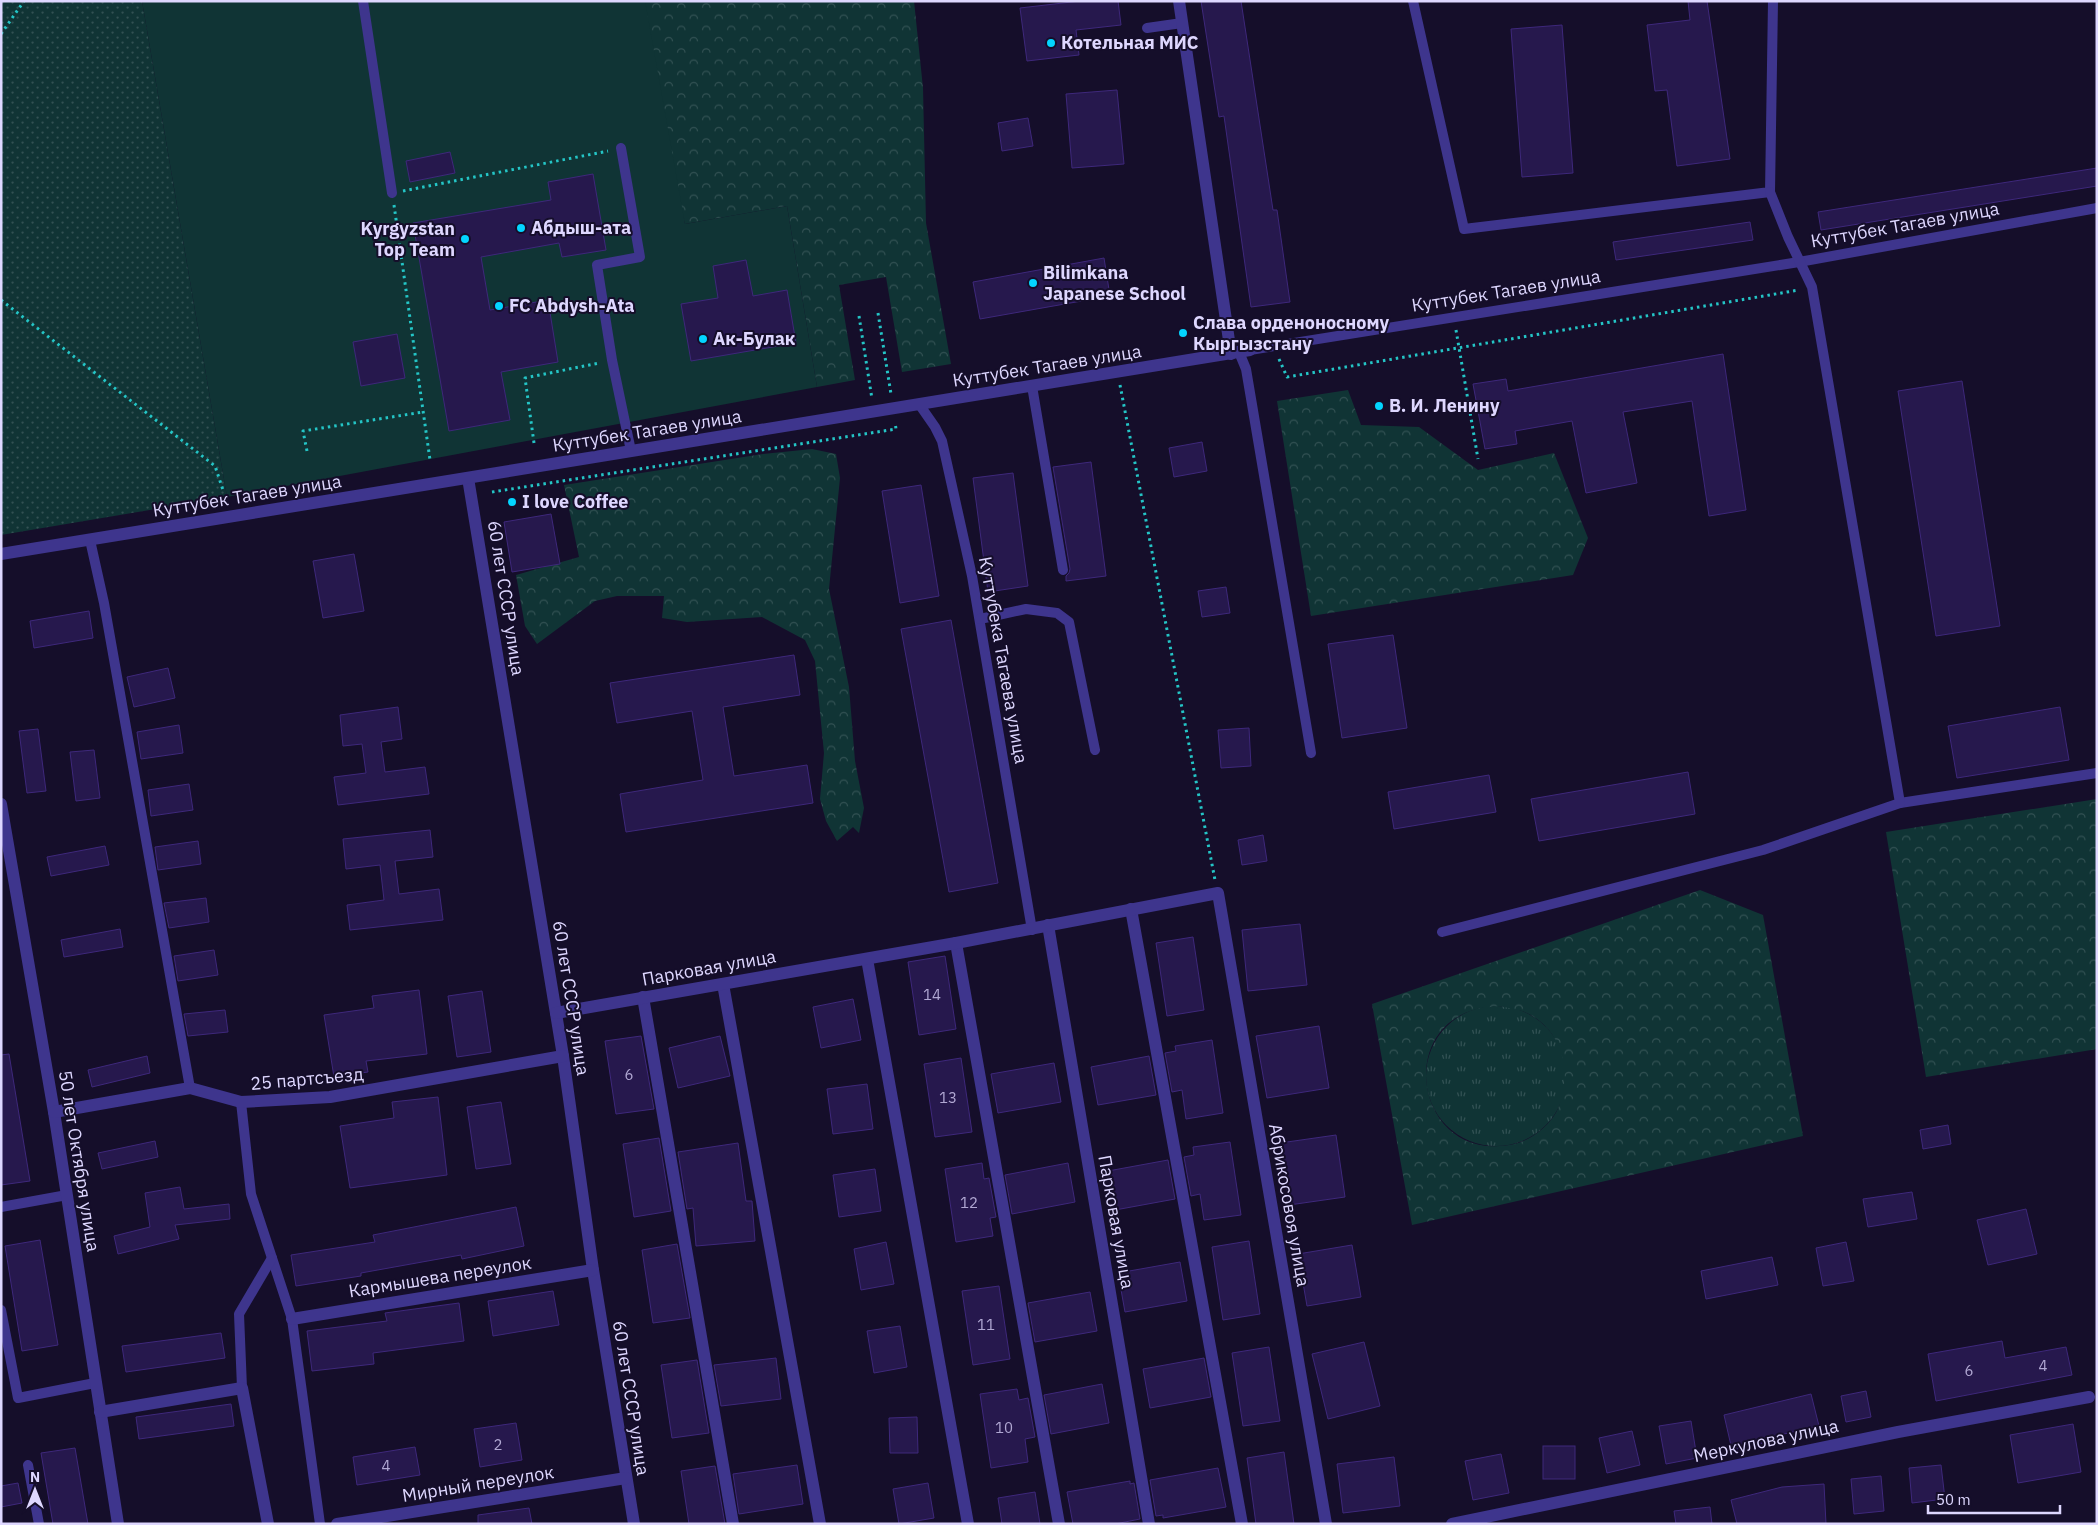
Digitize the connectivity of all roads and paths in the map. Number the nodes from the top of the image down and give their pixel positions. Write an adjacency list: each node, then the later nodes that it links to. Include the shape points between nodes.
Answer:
1 (24, 1): 8 (path)
2 (363, 1): 11 (lane)
3 (1179, 1): 6 (street)
4 (1413, 1): 10 (lane, via 1464,230)
5 (1773, 1): 10 (lane)
6 (1182, 23): 7 (lane); 20 (street)
7 (1147, 28)
8 (1, 34)
9 (621, 148): 11 (path); 21 (lane, via 640,257 597,265)
10 (1770, 192): 13 (lane)
11 (392, 193): 25 (path)
12 (2097, 208): 13 (lane, Куттубек Тагаев улица)
13 (1799, 262): 14 (lane); 17 (lane, Куттубек Тагаев улица)
14 (1812, 287): 18 (path); 41 (lane)
15 (1, 300): 33 (path, via 216,466)
16 (859, 316): 26 (path)
17 (1454, 317): 18 (path); 19 (lane, Куттубек Тагаев улица)
18 (1459, 346): 19 (path, via 1287,377); 30 (path)
19 (1274, 347): 20 (lane, Куттубек Тагаев улица)
20 (1240, 352): 22 (street, Куттубек Тагаев улица); 39 (lane, via 1246,370)
21 (612, 360): 27 (path, via 525,378); 29 (lane)
22 (1118, 372): 23 (street, Куттубек Тагаев улица); 44 (path)
23 (1032, 386): 24 (street, Куттубек Тагаев улица); 36 (lane)
24 (919, 404): 26 (street, Куттубек Тагаев улица); 37 (lane, Куттубека Тагаева улица, via 942,442)
25 (423, 412): 28 (path, via 304,432); 31 (path)
26 (874, 412): 29 (street, Куттубек Тагаев улица)
27 (534, 443)
28 (307, 452)
29 (631, 452): 32 (street, Куттубек Тагаев улица)
30 (1478, 459)
31 (430, 460)
32 (468, 478): 34 (street, Куттубек Тагаев улица); 53 (street, 60 лет СССР улица)
33 (223, 490)
34 (90, 540): 35 (street, Куттубек Тагаев улица); 55 (lane)
35 (1, 554)
36 (1063, 570)
37 (980, 619): 38 (lane, via 1026,609 1057,613 1069,622); 47 (lane, Куттубека Тагаева улица)
38 (1095, 750)
39 (1310, 753)
40 (2097, 773): 41 (lane)
41 (1900, 803): 48 (lane, via 1763,850)
42 (1, 804): 43 (street, 50 лет Октября улица)
43 (3, 828): 57 (street, 50 лет Октября улица)
44 (1218, 893): 45 (street, Парковая улица); 82 (street, Абрикосовоя улица)
45 (1131, 909): 46 (street, Парковая улица); 81 (street)
46 (1048, 925): 47 (street, Парковая улица); 80 (street, Парковая улица)
47 (1032, 930): 49 (street, Парковая улица)
48 (1442, 932)
49 (956, 943): 50 (street, Парковая улица); 79 (street)
50 (867, 959): 51 (street, Парковая улица); 78 (street)
51 (724, 984): 52 (street, Парковая улица); 77 (street)
52 (643, 997): 53 (street, Парковая улица); 76 (street)
53 (556, 1013): 54 (street, 60 лет СССР улица)
54 (563, 1056): 56 (street, 25 партсъезд, via 330,1097); 61 (street, 60 лет СССР улица)
55 (190, 1088): 56 (street, 25 партсъезд); 57 (street, 25 партсъезд)
56 (241, 1102): 60 (lane, via 251,1194)
57 (54, 1112): 58 (street, 50 лет Октября улица)
58 (67, 1195): 59 (lane); 64 (street, 50 лет Октября улица)
59 (1, 1207)
60 (272, 1258): 63 (lane); 65 (lane, via 239,1314)
61 (593, 1270): 63 (street, Кармышева переулок); 69 (street, 60 лет СССР улица)
62 (1, 1310): 64 (lane, via 18,1398)
63 (292, 1319): 73 (lane)
64 (95, 1383): 67 (street, 50 лет Октября улица)
65 (242, 1388): 67 (street); 72 (street)
66 (2089, 1397): 83 (street, Меркулова улица, via 1888,1434)
67 (100, 1412): 71 (street, 50 лет Октября улица)
68 (28, 1465): 70 (lane)
69 (626, 1478): 74 (street, Мирный переулок); 75 (street, 60 лет СССР улица)
70 (39, 1524)
71 (118, 1524)
72 (268, 1524)
73 (320, 1524)
74 (337, 1524)
75 (634, 1524)
76 (734, 1524)
77 (820, 1524)
78 (968, 1524)
79 (1059, 1524)
80 (1149, 1524)
81 (1242, 1524)
82 (1326, 1524)
83 (1452, 1524)

